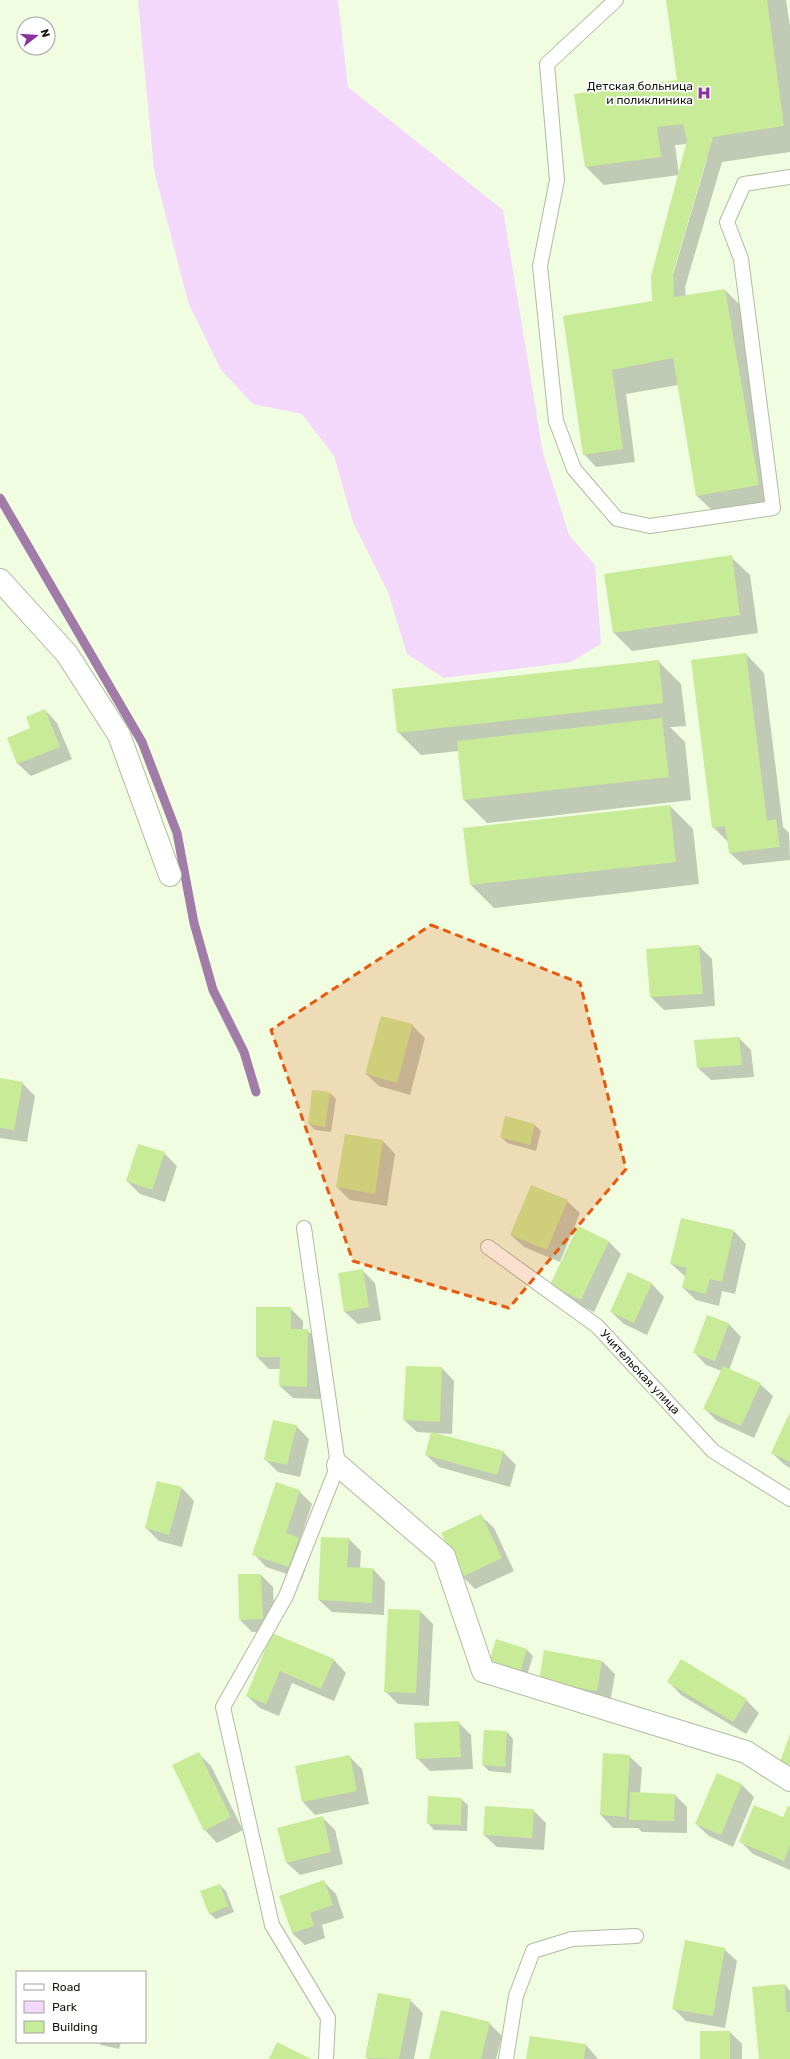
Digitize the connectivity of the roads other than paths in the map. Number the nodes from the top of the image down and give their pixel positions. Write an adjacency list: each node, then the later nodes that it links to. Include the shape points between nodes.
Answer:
1 (616, 0): 2 (lane, via 547,64 557,180 540,266 556,421 574,469 617,519 650,526 773,508 741,259 727,222 744,184)
2 (790, 177)
3 (0, 580): 4 (street, via 67,654 119,735)
4 (170, 875)
5 (304, 1228): 7 (lane)
6 (488, 1247): 8 (lane, Учительская улица, via 597,1326 713,1451)
7 (338, 1464): 9 (street, via 444,1556 483,1671 746,1752); 11 (lane, via 286,1596 223,1707 272,1925 328,2018)
8 (790, 1499)
9 (790, 1780)
10 (636, 1936): 12 (lane, via 572,1939 533,1951 516,1996)
11 (326, 2059)
12 (506, 2059)

